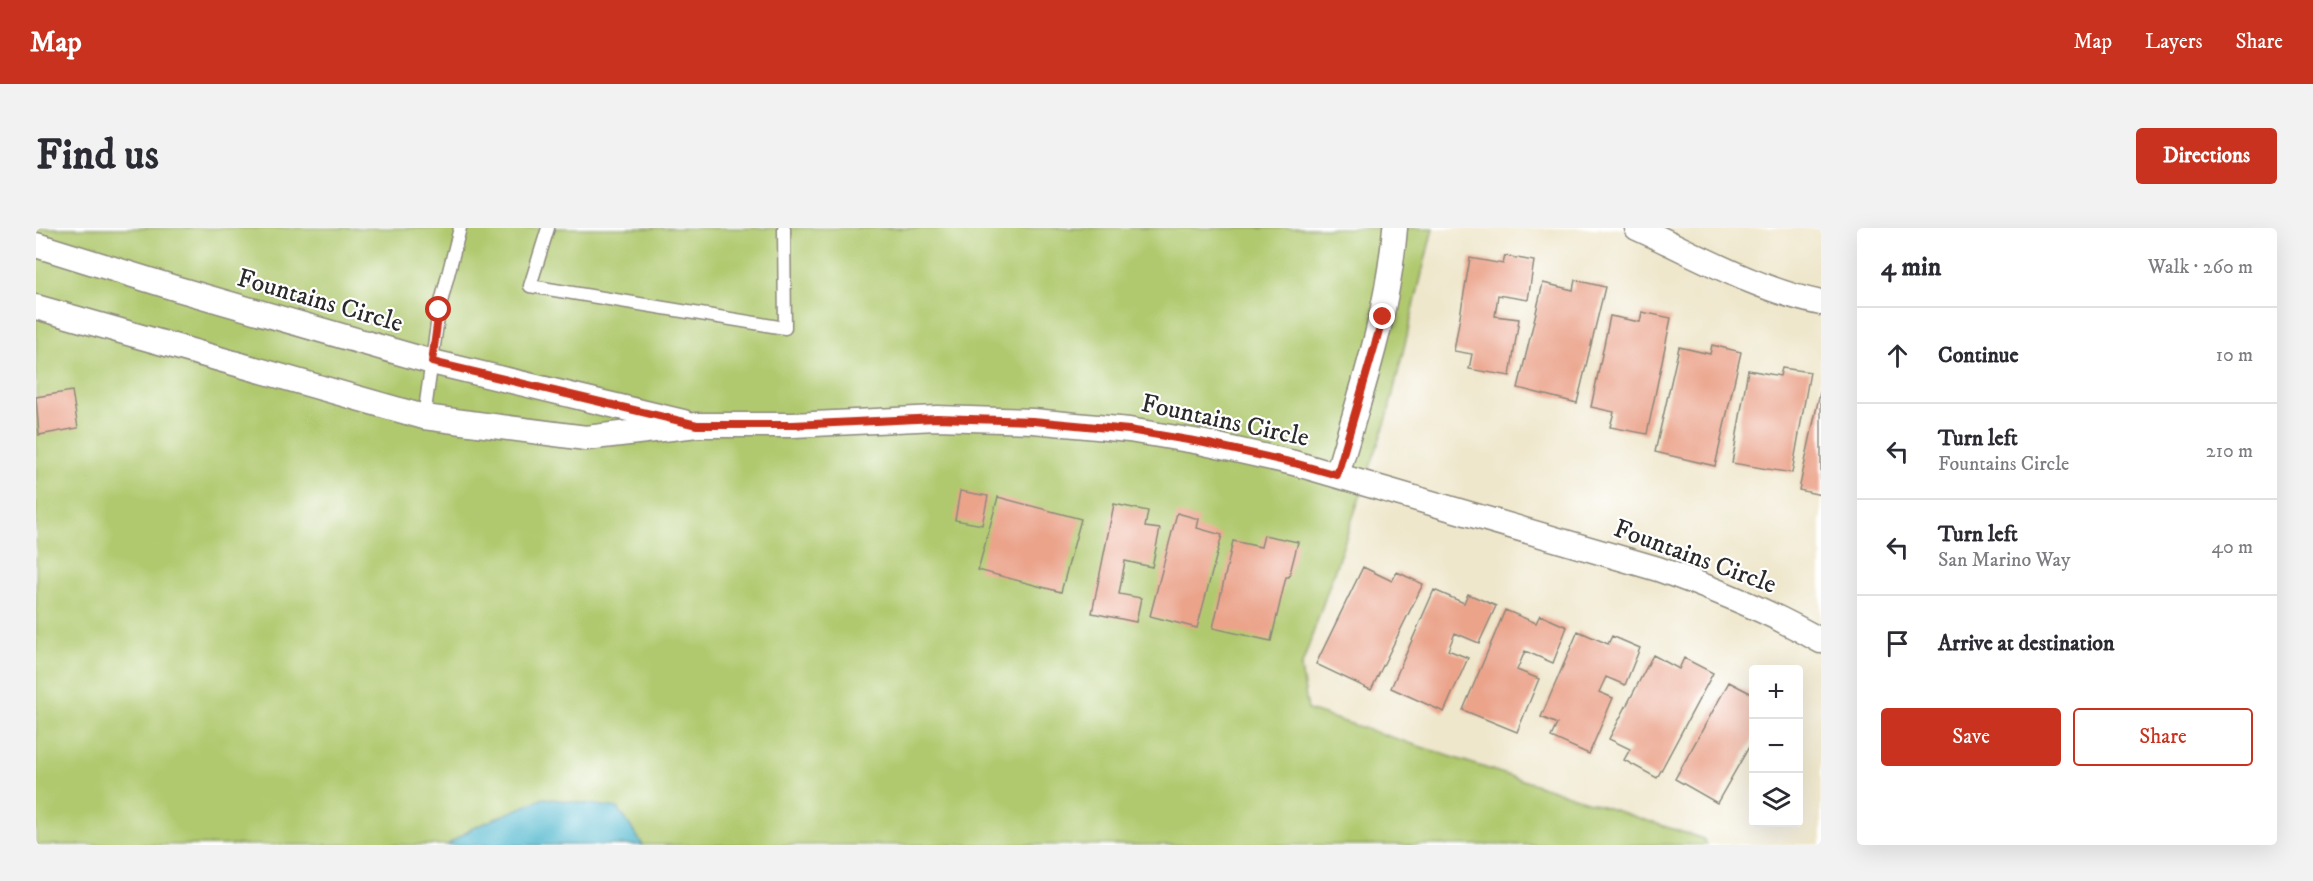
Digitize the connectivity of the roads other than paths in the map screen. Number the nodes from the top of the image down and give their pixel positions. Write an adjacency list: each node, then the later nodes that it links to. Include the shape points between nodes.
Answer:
1 (460, 228): 9 (lane, via 439,310)
2 (548, 228): 3 (lane, via 530,286 785,328)
3 (784, 228)
4 (1395, 228): 12 (street, via 1383,317)
5 (1637, 228): 7 (street, via 1755,282)
6 (36, 244): 9 (street, Fountains Circle)
7 (1821, 303)
8 (36, 307): 10 (street, Fountains Circle)
9 (432, 362): 10 (lane); 11 (street, Fountains Circle)
10 (424, 417): 11 (street, Fountains Circle, via 586,438)
11 (697, 425): 12 (street, Fountains Circle, via 937,418 1033,421 1129,430 1200,442)
12 (1337, 475): 13 (street, Fountains Circle, via 1669,573 1777,617)
13 (1821, 641)

